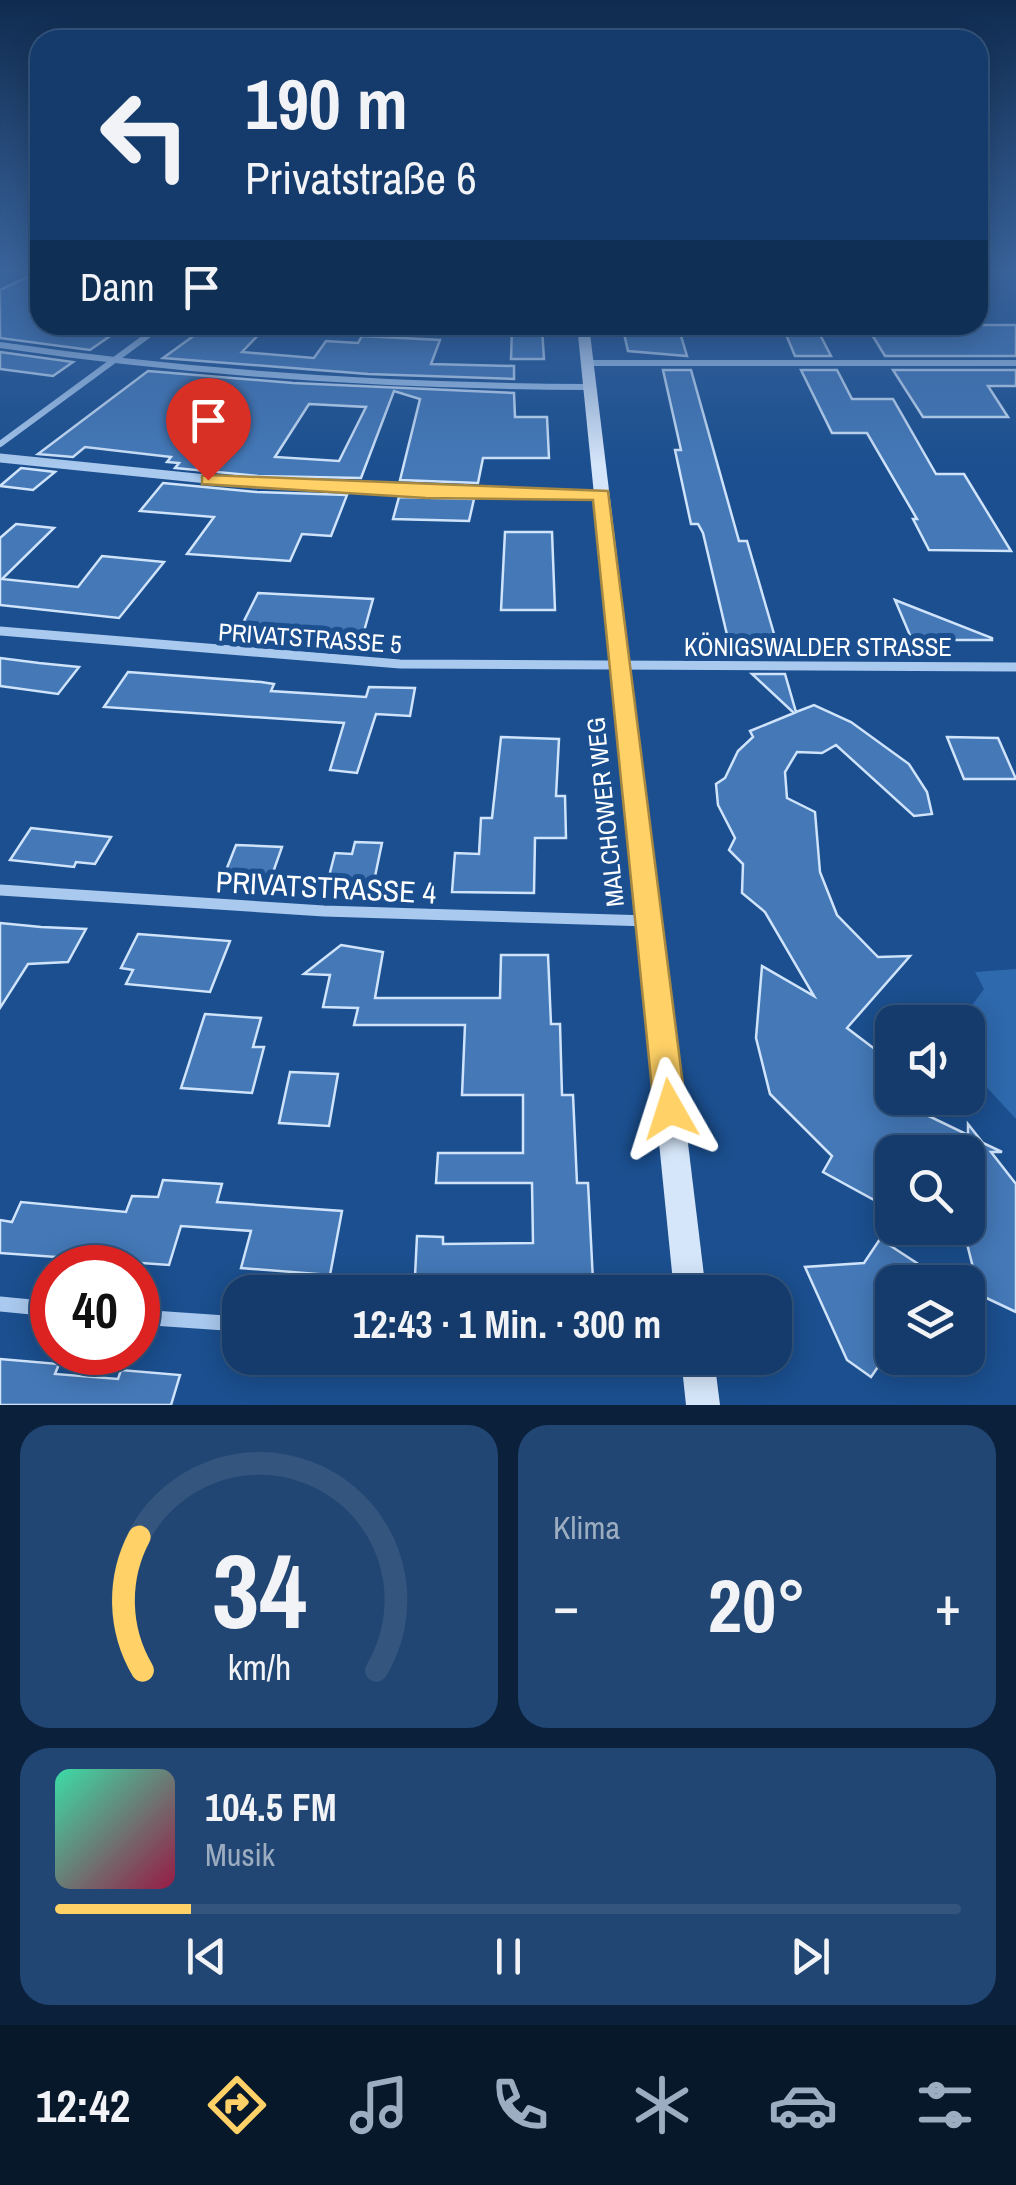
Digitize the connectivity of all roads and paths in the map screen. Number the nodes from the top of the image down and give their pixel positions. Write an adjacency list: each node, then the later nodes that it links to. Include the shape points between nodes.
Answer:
1 (148, 336): 4 (street)
2 (584, 336): 5 (street, MALCHOWER WEG)
3 (0, 345): 4 (street)
4 (113, 361): 7 (street, via 347,382); 8 (street)
5 (587, 363): 6 (street); 7 (street, MALCHOWER WEG)
6 (1016, 363)
7 (590, 387): 10 (street, MALCHOWER WEG)
8 (0, 444)
9 (0, 458): 10 (street, via 257,484)
10 (601, 495): 12 (street, MALCHOWER WEG)
11 (0, 631): 12 (street, PRIVATSTRASSE 5, via 288,658)
12 (620, 667): 13 (street, KÖNIGSWALDER STRASSE); 15 (street, MALCHOWER WEG)
13 (1016, 667)
14 (0, 890): 15 (street, PRIVATSTRASSE 4, via 402,918)
15 (650, 922): 16 (street, MALCHOWER WEG)
16 (688, 1275)
17 (0, 1304): 18 (street)
18 (30, 1307)
19 (160, 1319): 20 (street)
20 (222, 1323)
21 (700, 1375): 22 (street)
22 (703, 1405)

